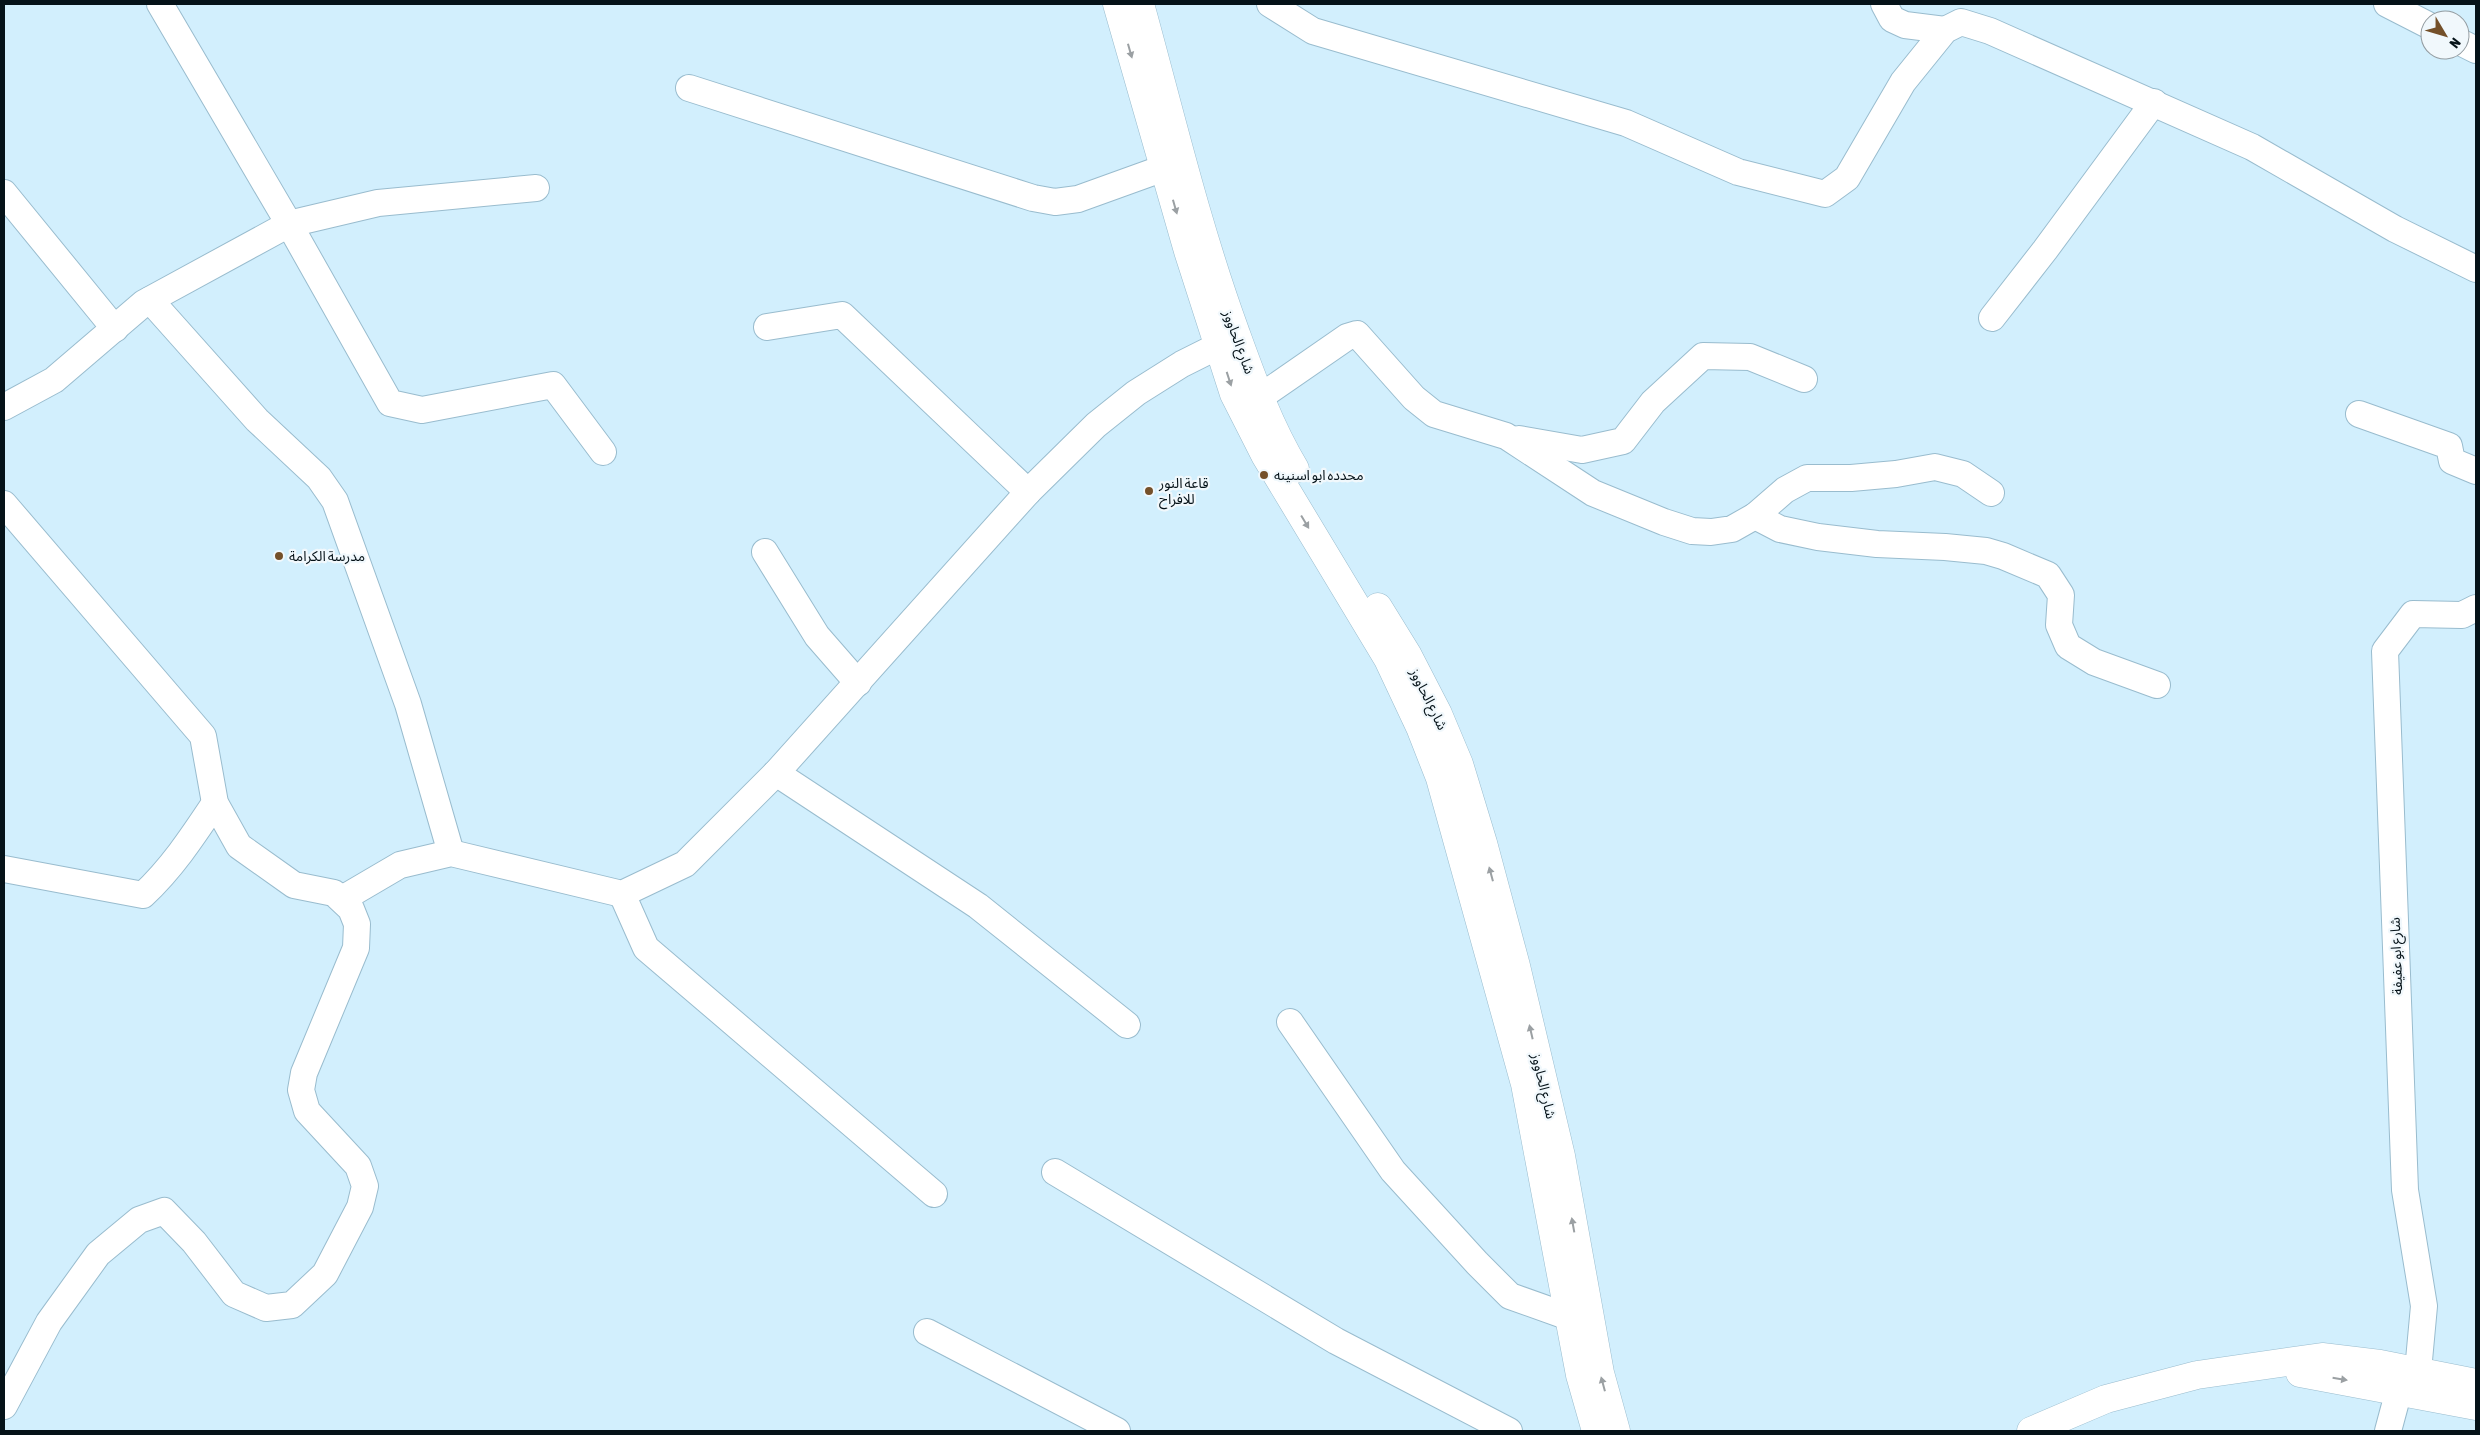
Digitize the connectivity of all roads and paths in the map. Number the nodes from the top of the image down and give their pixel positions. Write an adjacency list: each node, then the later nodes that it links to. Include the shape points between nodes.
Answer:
1 (160, 4): 14 (street)
2 (1117, 4): 11 (main road, one-way to 11)
3 (1140, 4): 22 (main road, شارع الحاووز)
4 (1270, 4): 8 (street, via 1313,31 1626,123 1738,172 1824,194 1846,178 1903,82)
5 (1884, 4): 8 (street, via 1892,19 1905,25)
6 (2387, 4): 7 (street)
7 (2420, 21)
8 (1945, 30): 10 (street, via 1961,22 1990,31)
9 (689, 88): 11 (street, via 1033,198 1055,202 1078,199)
10 (2154, 102): 15 (street, via 2252,147 2395,229); 17 (street)
11 (1164, 168): 20 (main road, one-way to 20)
12 (536, 188): 14 (street, via 378,203)
13 (4, 193): 19 (street)
14 (289, 224): 16 (street); 26 (street, via 390,403 422,410 552,385)
15 (2476, 269)
16 (150, 300): 19 (street); 38 (street, via 257,420 319,478 335,501 408,704)
17 (1992, 318)
18 (768, 327): 28 (street, via 842,315)
19 (114, 329): 23 (street, via 54,380)
20 (1218, 346): 22 (main road, one-way to 22, via 1234,394); 28 (street, via 1136,393 1096,425)
21 (1804, 379): 25 (street, via 1750,357 1703,356 1654,402 1623,441 1582,450)
22 (1251, 403): 25 (street, via 1347,337 1357,334 1414,398 1434,414); 46 (main road, one-way to 46, via 1265,455 1388,659 1440,778 1525,1084); 57 (main road, شارع الحاووز, one-way to 22, via 1600,1373 1561,1156 1516,966 1459,764 1407,654)
23 (4, 407)
24 (2359, 414): 27 (street, via 2449,446 2452,462)
25 (1506, 436): 31 (street, via 1592,493 1692,531 1732,529)
26 (603, 452)
27 (2476, 471)
28 (1028, 492): 34 (street)
29 (1991, 493): 31 (street, via 1963,474 1935,467 1851,478 1807,478 1785,490)
30 (4, 504): 37 (street, via 203,736)
31 (1755, 516): 35 (street, via 1780,529 1818,537 1877,544 1945,546 2003,556 2048,575 2061,596 2059,625 2068,646 2094,662)
32 (765, 552): 34 (street, via 817,636)
33 (2472, 614): 49 (street, شارع ابو عفيفة, via 2414,614 2385,651 2405,1190 2424,1306)
34 (858, 683): 36 (street)
35 (2157, 685)
36 (776, 773): 40 (street, via 685,864); 43 (street, via 978,906)
37 (215, 803): 39 (street, via 175,861 143,895); 41 (street, via 239,846 294,885 334,893)
38 (451, 853): 40 (street); 41 (street, via 400,865)
39 (4, 870)
40 (622, 894): 45 (street, via 646,948)
41 (342, 899): 52 (street, via 351,909 357,924 356,948 304,1073 301,1090 307,1111 358,1166 365,1186 360,1207 325,1274 292,1304 266,1308 234,1294 194,1242 164,1210 139,1220 98,1254 49,1322)
42 (1290, 1022): 46 (street, via 1393,1171 1477,1263 1510,1296)
43 (1127, 1025)
44 (1054, 1172): 55 (street, via 1336,1341)
45 (934, 1194)
46 (1570, 1317): 56 (main road, via 1580,1375)
47 (927, 1332): 54 (street)
48 (2257, 1366): 49 (main road, via 2322,1357); 51 (main road, one-way to 51); 58 (main road, via 2197,1374 2106,1399)
49 (2418, 1371): 50 (main road)
50 (2476, 1383)
51 (2399, 1390): 53 (main road); 59 (street)
52 (4, 1406)
53 (2476, 1406)
54 (1117, 1431)
55 (1509, 1431)
56 (1596, 1431)
57 (1616, 1431)
58 (2031, 1431)
59 (2388, 1431)

